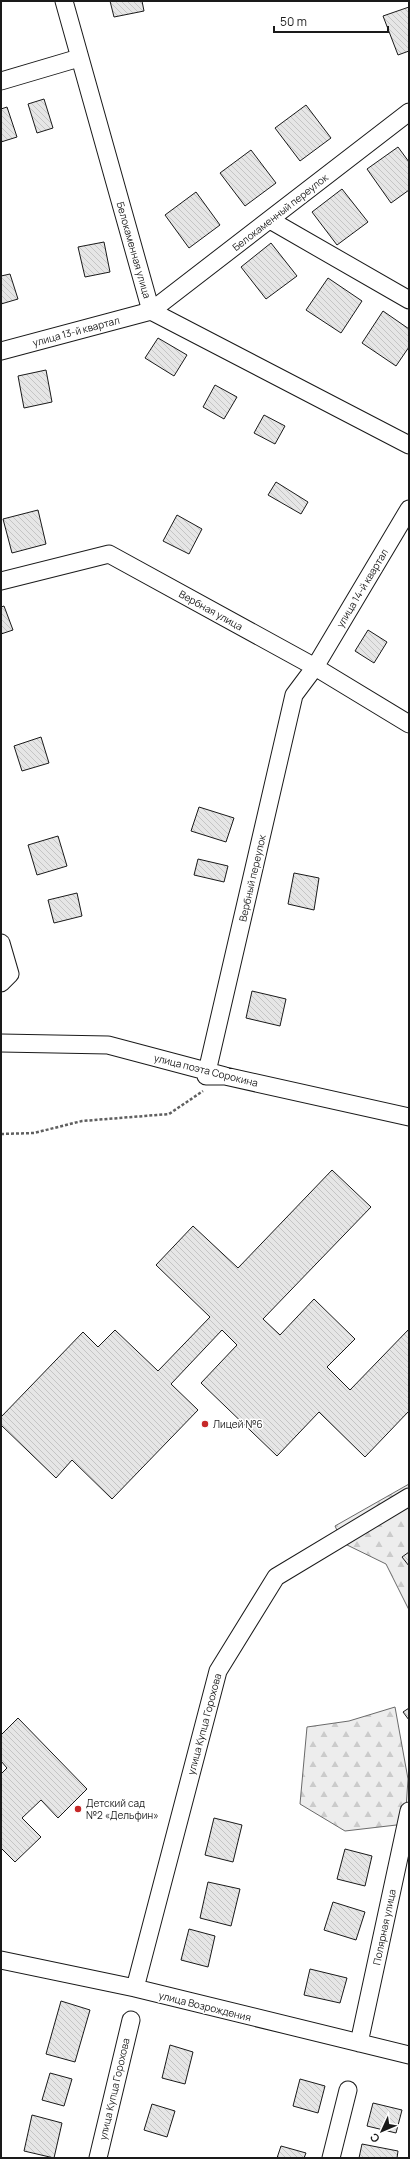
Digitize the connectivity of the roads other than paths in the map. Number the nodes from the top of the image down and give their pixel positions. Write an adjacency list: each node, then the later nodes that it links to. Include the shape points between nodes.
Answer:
1 (64, 1): 2 (street, Белокаменная улица)
2 (79, 58): 3 (street); 7 (street, Белокаменная улица)
3 (1, 81)
4 (409, 112): 5 (street, Белокаменный переулок)
5 (270, 220): 6 (street); 7 (street, Белокаменный переулок)
6 (409, 300)
7 (151, 310): 8 (street, улица 13-й квартал); 9 (street, Белокаменная улица)
8 (1, 351)
9 (409, 445)
10 (409, 509): 12 (street, улица 14-й квартал)
11 (1, 581): 12 (street, Вербная улица, via 108,554)
12 (315, 667): 13 (street, Вербная улица); 17 (street, Вербный переулок, via 294,695 206,1076)
13 (409, 724)
14 (1, 943): 15 (street)
15 (6, 979)
16 (1, 1043): 17 (street, улица поэта Сорокина, via 108,1045)
17 (225, 1076): 18 (street, улица поэта Сорокина)
18 (409, 1117)
19 (409, 1497): 22 (street, улица Купца Горохова, via 276,1577 218,1671)
20 (409, 1811): 24 (street, Полярная улица)
21 (1, 1960): 22 (street, улица Возрождения)
22 (135, 1988): 24 (street, улица Возрождения)
23 (131, 2020): 27 (street, улица Купца Горохова)
24 (359, 2043): 25 (street, улица Возрождения)
25 (409, 2055)
26 (348, 2090): 28 (street)
27 (98, 2158)
28 (332, 2158)

